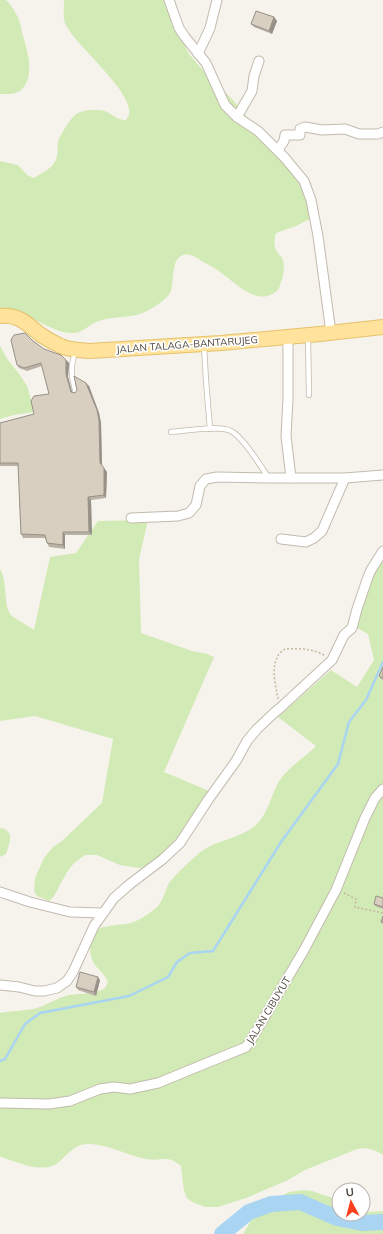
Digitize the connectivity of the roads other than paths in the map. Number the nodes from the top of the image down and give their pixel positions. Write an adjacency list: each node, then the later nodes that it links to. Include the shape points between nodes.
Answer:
1 (169, 0): 3 (street, via 178,28)
2 (217, 0): 3 (street, via 210,28)
3 (198, 54): 5 (street, via 206,63 226,105)
4 (259, 60): 5 (street, via 252,91)
5 (237, 117): 7 (street, via 258,131)
6 (383, 132): 7 (street, via 359,134 346,129 322,130 305,127 300,129 300,135 284,135 284,141)
7 (278, 150): 10 (street, via 304,181 311,200)
8 (0, 316): 14 (main road, JALAN TALAGA-BANTARUJEG, via 8,315 22,319 43,336 62,347)
9 (383, 327): 10 (main road, JALAN TALAGA-BANTARUJEG)
10 (331, 333): 11 (main road, JALAN TALAGA-BANTARUJEG)
11 (308, 335): 12 (main road, JALAN TALAGA-BANTARUJEG); 16 (lane)
12 (288, 337): 13 (main road, JALAN TALAGA-BANTARUJEG); 21 (street, via 286,436)
13 (204, 344): 14 (main road, JALAN TALAGA-BANTARUJEG); 17 (lane)
14 (75, 350): 15 (lane, via 71,376)
15 (76, 393)
16 (309, 395)
17 (210, 429): 18 (lane); 20 (lane, via 221,428 241,439)
18 (171, 432)
19 (383, 475): 22 (street)
20 (269, 478): 21 (street); 23 (street, via 206,479 200,486 196,505 189,513 178,516)
21 (291, 478): 22 (street)
22 (345, 478): 24 (street, via 322,532 306,542)
23 (131, 518)
24 (281, 539)
25 (383, 551): 28 (street, via 368,577 352,628 344,635 332,660 274,712 248,741 180,843 114,898)
26 (383, 789): 30 (street, JALAN CIBUYUT, via 375,798 365,818 336,890 246,1047 158,1083 130,1089 100,1089 70,1101 48,1104)
27 (0, 892): 28 (street, via 70,912)
28 (103, 913): 29 (street, via 91,930 74,972 63,984 44,991)
29 (0, 985)
30 (0, 1103)

